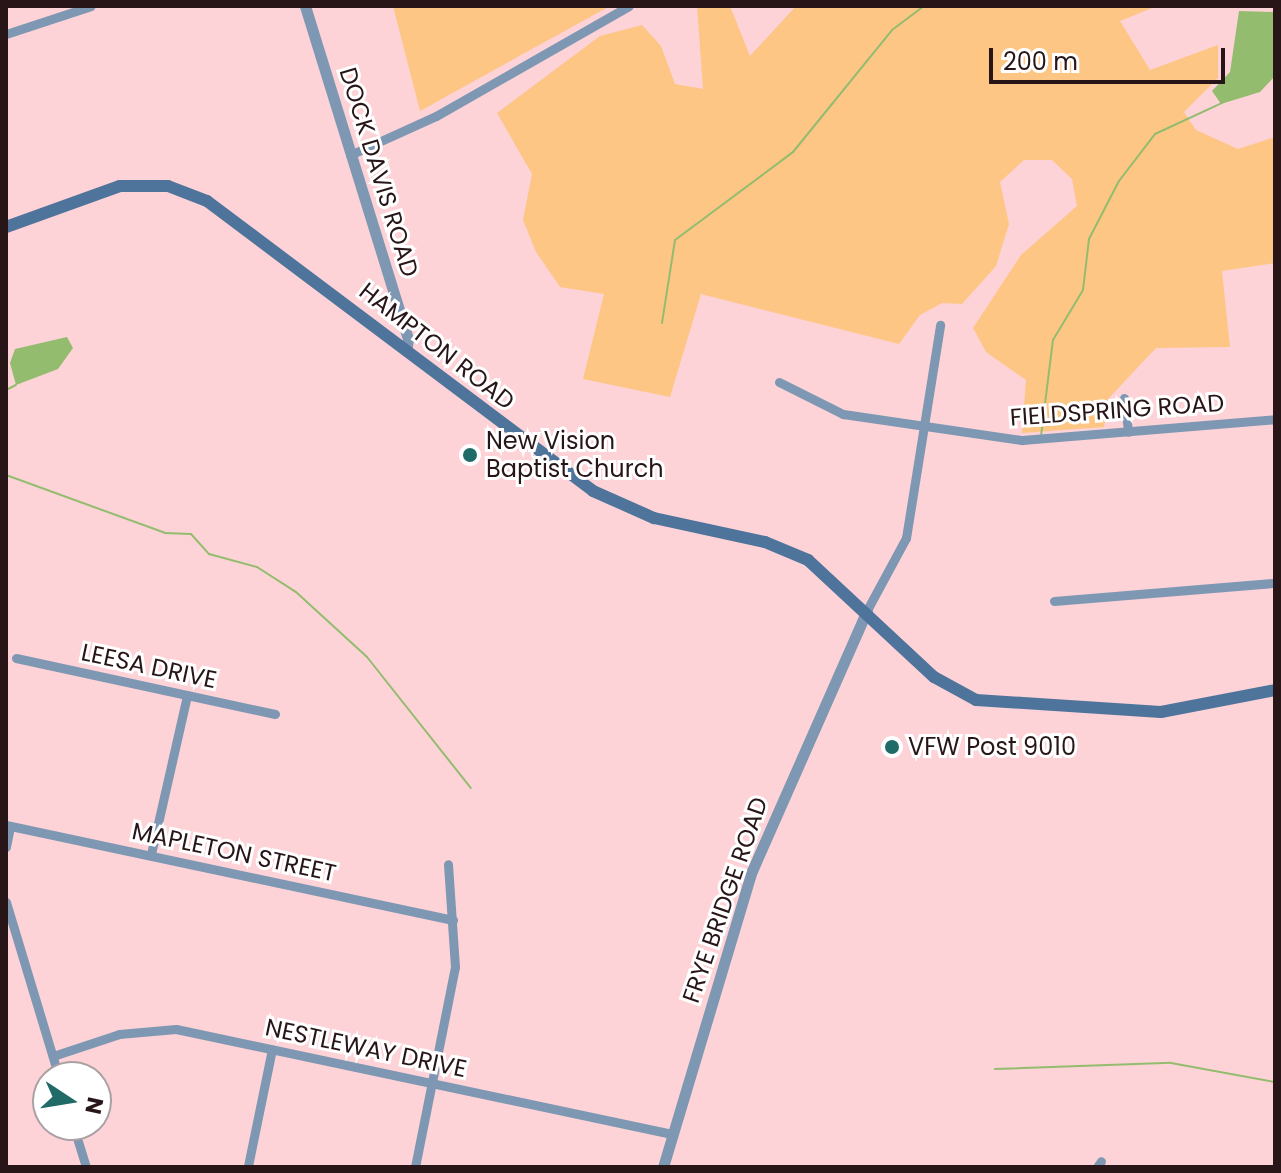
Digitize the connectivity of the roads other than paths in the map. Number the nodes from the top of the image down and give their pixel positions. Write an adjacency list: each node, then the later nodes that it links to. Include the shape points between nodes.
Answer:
1 (91, 6): 4 (street)
2 (305, 6): 5 (street, DOCK DAVIS ROAD)
3 (629, 6): 5 (street, via 436,116)
4 (6, 34)
5 (350, 155): 8 (street, DOCK DAVIS ROAD, via 408,339)
6 (6, 227): 8 (main road, HAMPTON ROAD, via 120,186 188,192 230,215)
7 (940, 325): 12 (street)
8 (406, 351): 16 (main road, HAMPTON ROAD, via 608,501 786,549)
9 (779, 382): 12 (street, FIELDSPRING ROAD, via 843,414)
10 (1124, 398): 13 (street)
11 (1275, 419): 13 (street, FIELDSPRING ROAD)
12 (923, 430): 13 (street, FIELDSPRING ROAD, via 1022,440); 16 (street, via 906,538)
13 (1128, 432)
14 (1275, 583): 15 (street)
15 (1054, 601)
16 (867, 610): 18 (main road, HAMPTON ROAD, via 934,677 989,704 1161,712); 31 (street, FRYE BRIDGE ROAD, via 752,871)
17 (16, 658): 19 (street, LEESA DRIVE)
18 (1275, 690)
19 (187, 695): 20 (street, LEESA DRIVE); 23 (street)
20 (275, 714)
21 (8, 826): 22 (street); 23 (street, MAPLETON STREET)
22 (6, 847)
23 (151, 854): 26 (street, MAPLETON STREET)
24 (448, 864): 26 (street)
25 (6, 902): 28 (street)
26 (453, 920): 30 (street, via 451,997)
27 (272, 1049): 28 (street, NESTLEWAY DRIVE, via 159,1028); 30 (street, NESTLEWAY DRIVE); 33 (street)
28 (53, 1056): 29 (street)
29 (54, 1061)
30 (432, 1083): 31 (street, NESTLEWAY DRIVE); 35 (street)
31 (672, 1134): 36 (street, FRYE BRIDGE ROAD)
32 (78, 1141): 34 (street)
33 (248, 1166)
34 (86, 1167)
35 (415, 1167)
36 (663, 1167)

